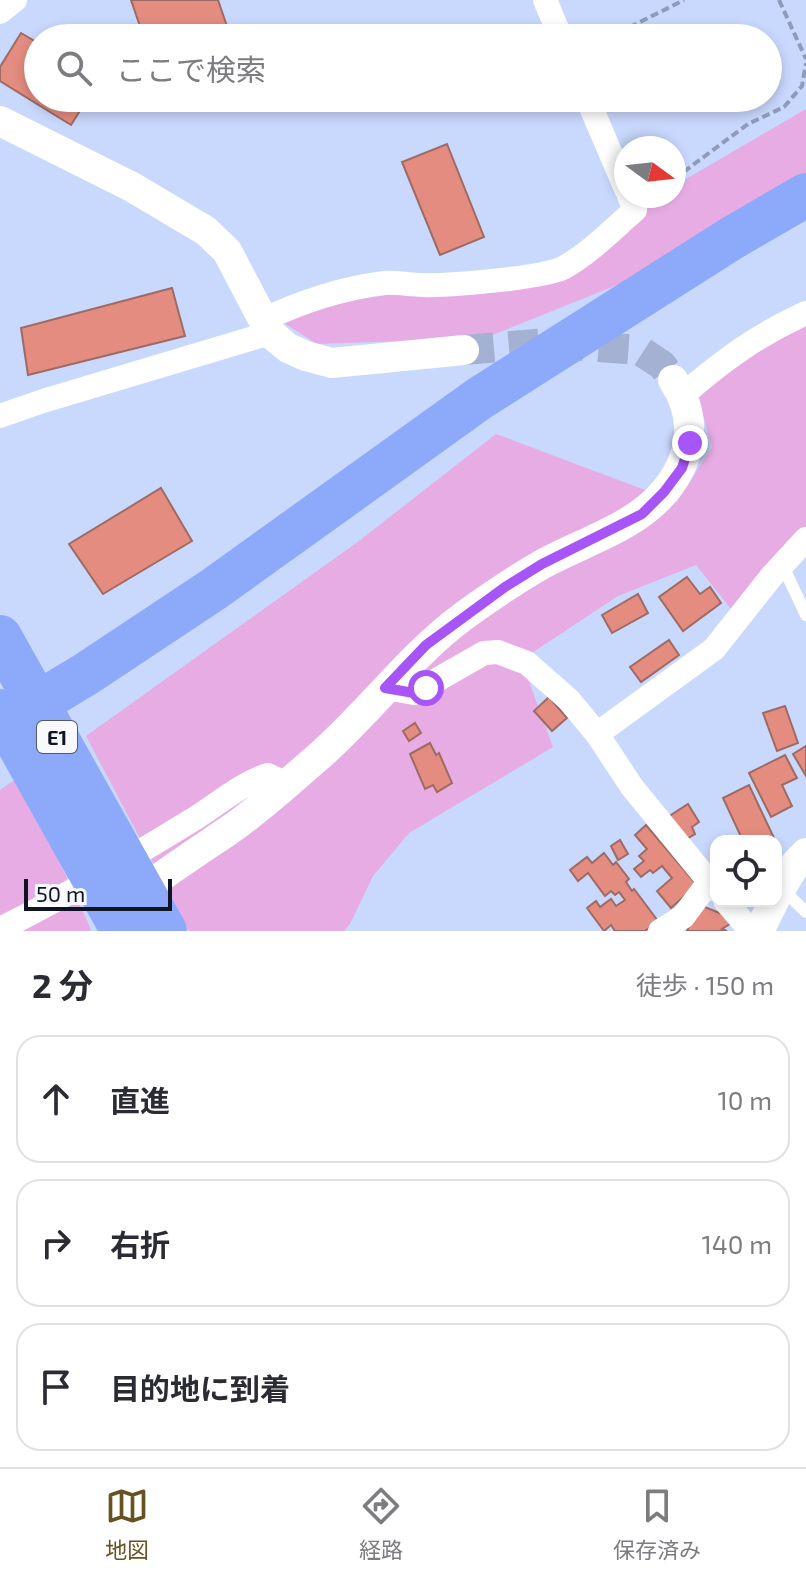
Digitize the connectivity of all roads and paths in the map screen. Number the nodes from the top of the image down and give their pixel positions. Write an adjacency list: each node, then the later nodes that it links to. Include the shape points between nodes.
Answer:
1 (15, 0): 5 (street)
2 (545, 0): 6 (street)
3 (684, 0): 7 (path)
4 (779, 0): 8 (path)
5 (0, 12)
6 (555, 24)
7 (636, 24)
8 (806, 61): 9 (path, via 802,86)
9 (782, 108)
10 (593, 112): 13 (street)
11 (773, 112): 14 (path, via 748,124)
12 (0, 121): 19 (street, via 206,231 227,251)
13 (614, 161)
14 (686, 170)
15 (806, 195): 27 (highway, via 480,398 214,589)
16 (634, 208): 19 (street, via 560,269 523,277 349,289 320,295)
17 (806, 230): 27 (highway, via 512,409 224,613)
18 (806, 313): 21 (street)
19 (266, 327): 20 (street, via 288,348 332,363); 22 (street)
20 (464, 350)
21 (678, 387): 28 (street, via 690,419 690,443 682,468 664,492 642,514 542,564 474,609 426,645)
22 (0, 416)
23 (806, 539): 24 (street)
24 (782, 564): 25 (lane); 31 (street, via 714,649)
25 (806, 615)
26 (0, 637): 34 (highway, E1)
27 (93, 685): 30 (highway); 32 (highway)
28 (385, 688): 31 (street, via 414,693 484,653 498,652 527,663); 33 (street)
29 (0, 711): 34 (highway, E1)
30 (0, 726)
31 (597, 734): 36 (street, via 632,787)
32 (0, 757)
33 (287, 784): 40 (street, via 268,775 253,780 62,899); 41 (street, via 128,901 108,922)
34 (98, 847): 42 (highway, E1); 43 (highway, E1)
35 (785, 876): 39 (lane); 46 (street)
36 (710, 879)
37 (710, 888): 44 (street, via 683,917)
38 (730, 907): 45 (street)
39 (806, 912)
40 (0, 929)
41 (107, 931)
42 (123, 931)
43 (165, 931)
44 (660, 931)
45 (751, 931)
46 (759, 931)

